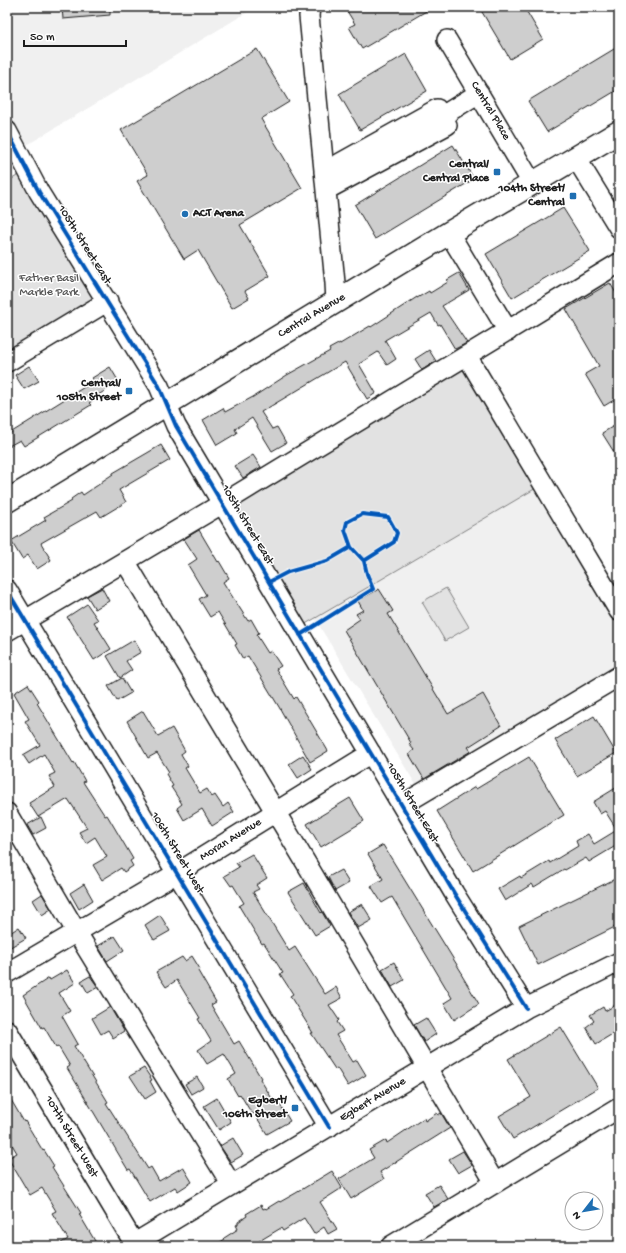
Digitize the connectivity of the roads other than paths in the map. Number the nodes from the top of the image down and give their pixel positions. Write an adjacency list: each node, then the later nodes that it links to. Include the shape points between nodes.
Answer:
1 (310, 7): 7 (street)
2 (447, 40): 3 (street, Central Place)
3 (479, 93): 7 (street, via 442,116 437,109); 8 (street, Central Place)
4 (7, 131): 12 (street, 105th Street East, via 39,192)
5 (619, 132): 6 (main road, Central Avenue)
6 (576, 158): 8 (main road, Central Avenue); 9 (street)
7 (325, 181): 13 (street)
8 (532, 183): 10 (main road, Central Avenue)
9 (619, 228)
10 (449, 233): 13 (main road, Central Avenue); 14 (street)
11 (619, 263): 14 (street)
12 (108, 301): 16 (street); 17 (street, 105th Street East, via 159,386)
13 (336, 302): 17 (main road, Central Avenue)
14 (508, 331): 15 (street)
15 (467, 356): 19 (street); 22 (street)
16 (7, 362)
17 (166, 404): 18 (main road, Central Avenue); 19 (street, 105th Street East, via 176,426)
18 (7, 501)
19 (223, 504): 20 (street); 26 (street, 105th Street East)
20 (125, 561): 23 (street); 29 (street)
21 (7, 590): 23 (street, 106th Street West)
22 (619, 611)
23 (25, 620): 24 (street); 30 (street, 106th Street West)
24 (7, 631)
25 (619, 676): 27 (street)
26 (371, 753): 27 (street, 105th Street East); 29 (street, Moran Avenue)
27 (402, 805): 34 (street, 105th Street East)
28 (7, 813): 31 (street)
29 (275, 813): 30 (street, Moran Avenue); 36 (street)
30 (177, 873): 31 (street, Moran Avenue); 38 (street, 106th Street West)
31 (76, 931): 33 (street, Moran Avenue); 40 (street)
32 (619, 962): 34 (street, Egbert Avenue)
33 (7, 973)
34 (526, 1008): 36 (street, Egbert Avenue)
35 (7, 1030): 41 (street, 107th Street West)
36 (426, 1068): 38 (street, Egbert Avenue); 39 (street)
37 (619, 1108): 39 (street)
38 (329, 1127): 40 (street, Egbert Avenue)
39 (495, 1183): 42 (street)
40 (232, 1184): 41 (street, Egbert Avenue)
41 (132, 1245)
42 (391, 1246)

